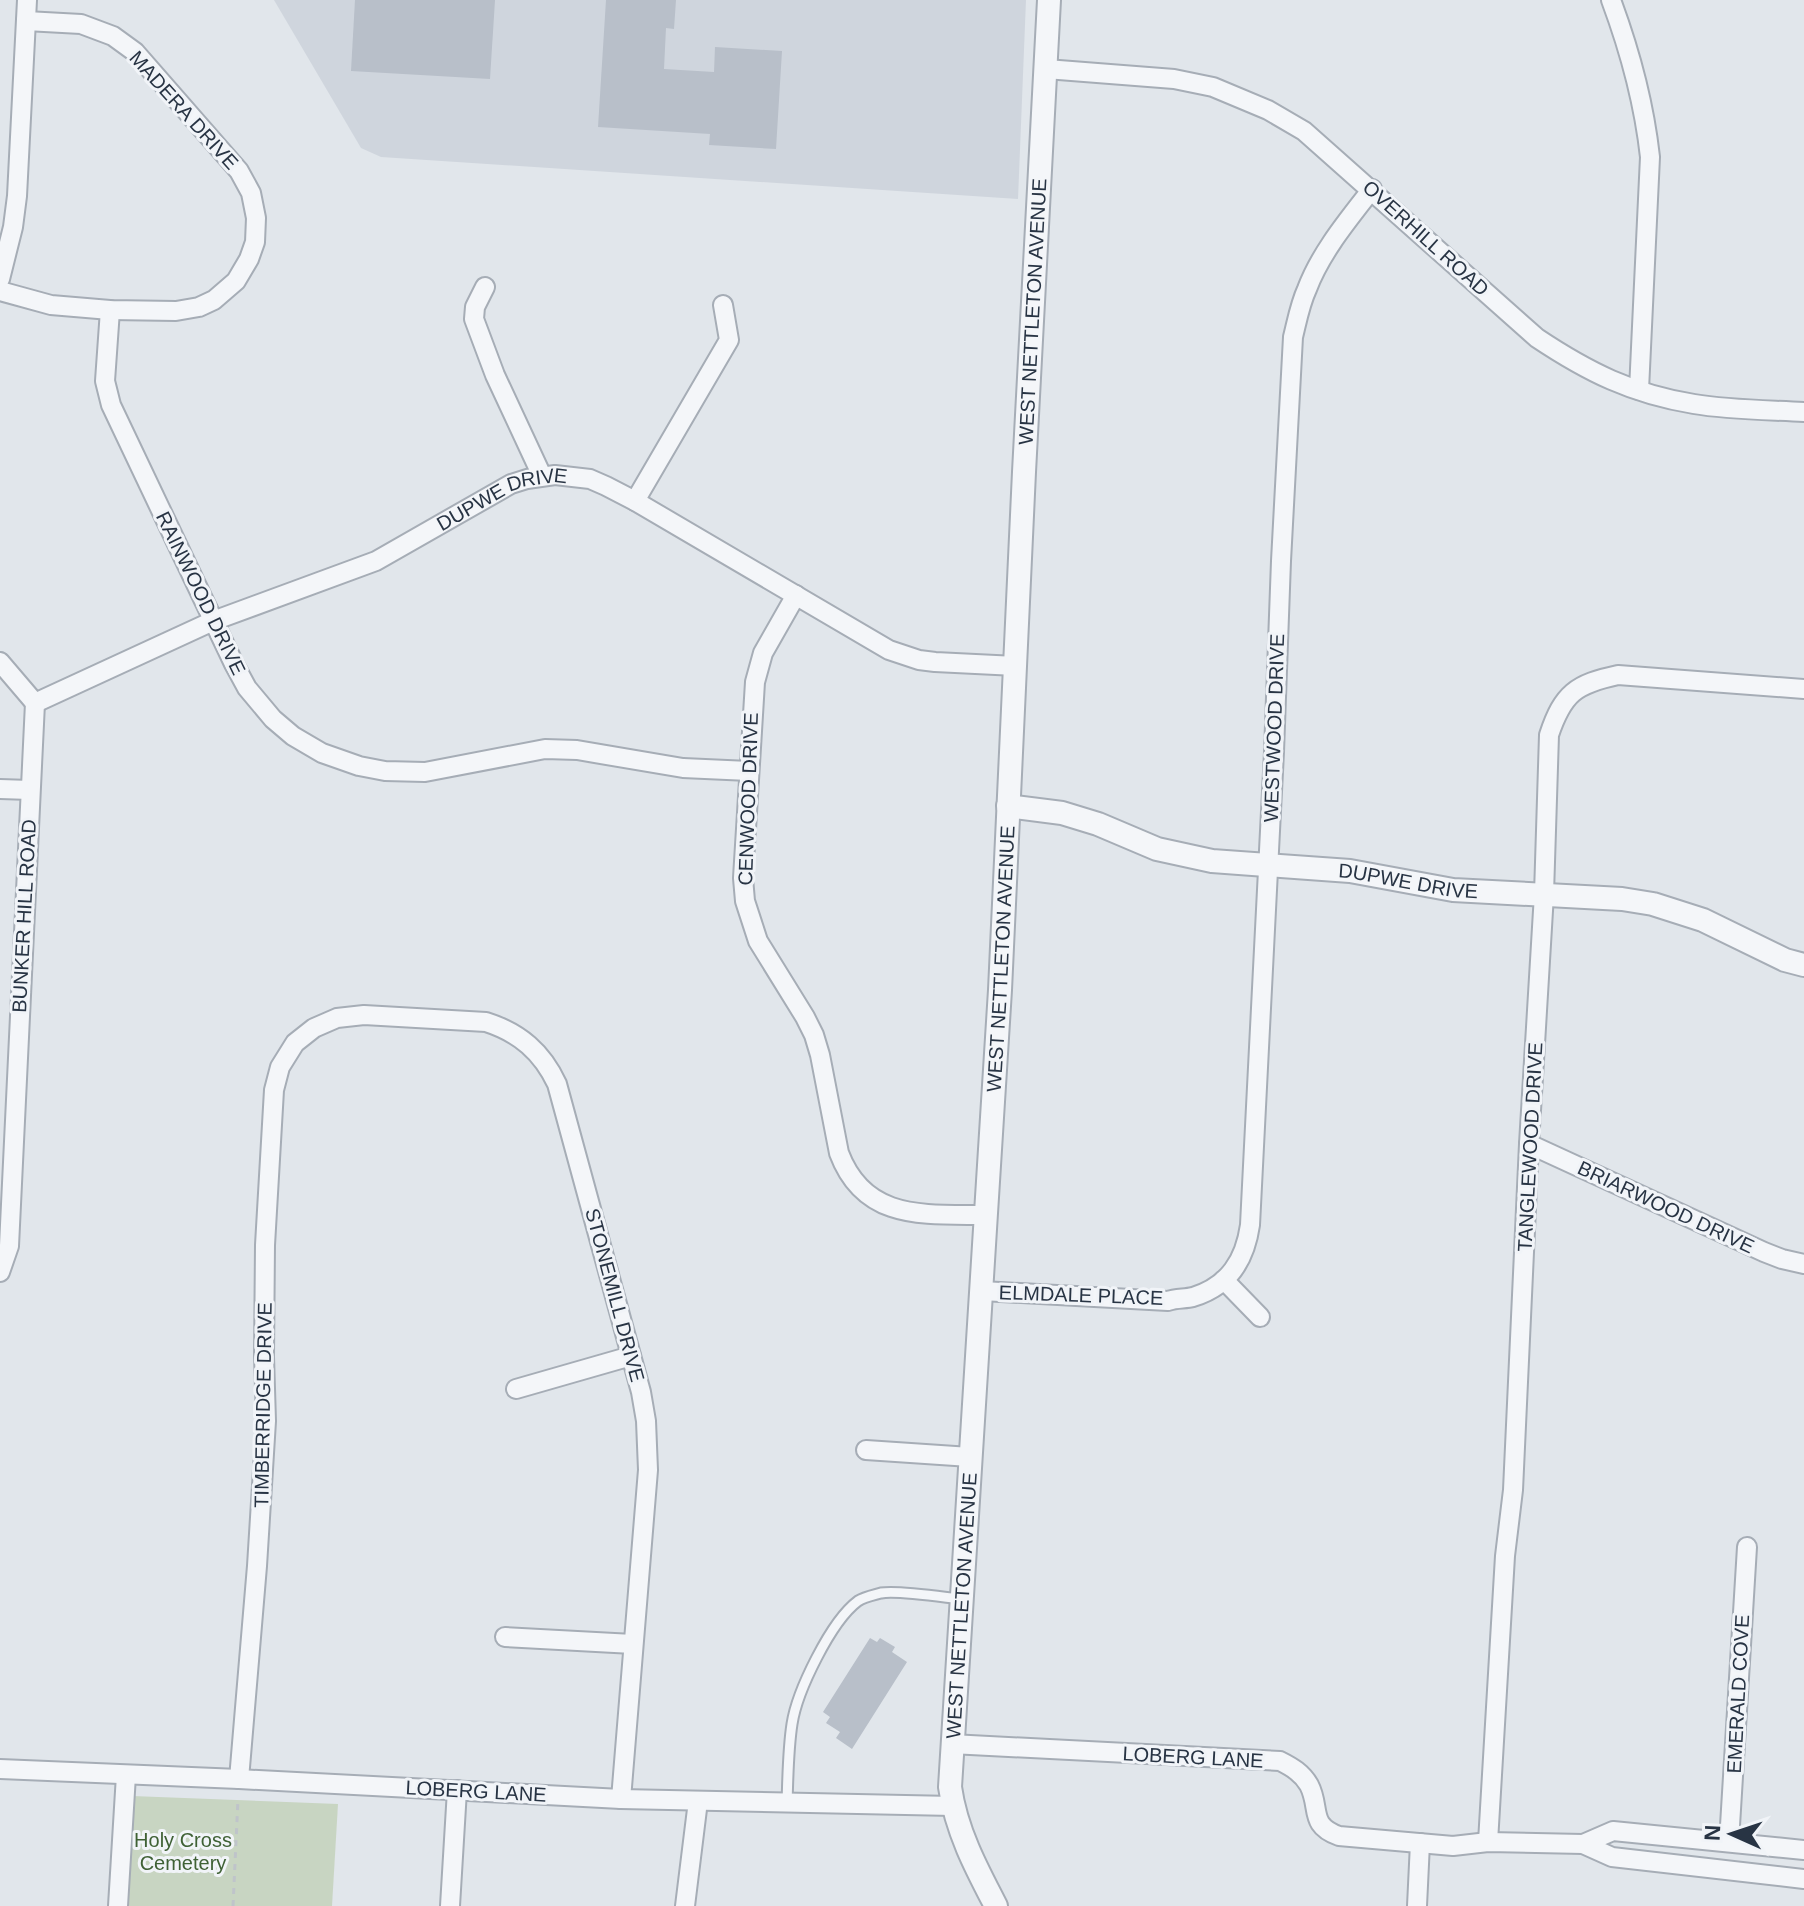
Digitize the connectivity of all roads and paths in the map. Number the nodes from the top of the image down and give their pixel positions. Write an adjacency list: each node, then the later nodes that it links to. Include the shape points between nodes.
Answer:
1 (27, 0): 4 (street)
2 (1049, 0): 5 (street, WEST NETTLETON AVENUE)
3 (1611, 0): 12 (street, via 1636,73 1650,157)
4 (26, 21): 7 (street, via 17,196); 11 (street, MADERA DRIVE, via 81,24 113,36 135,52 239,171 251,193 255,242 236,281 214,300 176,311)
5 (1046, 69): 6 (street, OVERHILL ROAD, via 1213,87 1304,131); 19 (street, WEST NETTLETON AVENUE)
6 (1372, 189): 12 (street, OVERHILL ROAD, via 1537,338 1596,374); 26 (street, WESTWOOD DRIVE, via 1313,274 1293,337)
7 (0, 279)
8 (485, 287): 14 (street, via 474,319)
9 (0, 291): 11 (street, MADERA DRIVE, via 51,305)
10 (723, 305): 15 (street, via 729,340)
11 (110, 310): 17 (street, RAINWOOD DRIVE, via 105,381 111,405)
12 (1639, 390): 13 (street, OVERHILL ROAD, via 1696,405)
13 (1804, 412)
14 (542, 476): 15 (street, DUPWE DRIVE, via 590,479); 17 (street, DUPWE DRIVE, via 511,484 376,561)
15 (635, 501): 16 (street, DUPWE DRIVE)
16 (796, 595): 19 (street, DUPWE DRIVE, via 889,650 919,660); 22 (street, CENWOOD DRIVE, via 763,653 755,682)
17 (213, 621): 21 (street, DUPWE DRIVE); 22 (street, RAINWOOD DRIVE, via 247,688 273,719 322,753 359,766 425,772 545,749 683,768)
18 (0, 662): 21 (street)
19 (1016, 666): 25 (street, WEST NETTLETON AVENUE)
20 (1804, 689): 27 (street, TANGLEWOOD DRIVE, via 1618,675 1591,681 1569,695 1549,735)
21 (35, 703): 24 (street, BUNKER HILL ROAD)
22 (749, 771): 31 (street, CENWOOD DRIVE, via 746,909 762,949 814,1035 844,1167 865,1193 892,1208)
23 (0, 789): 24 (street)
24 (30, 790): 33 (street, BUNKER HILL ROAD, via 9,1246)
25 (1008, 806): 26 (street, DUPWE DRIVE, via 1062,813 1157,849); 31 (street, WEST NETTLETON AVENUE)
26 (1268, 866): 27 (street, DUPWE DRIVE, via 1350,871 1453,890); 34 (street, WESTWOOD DRIVE, via 1250,1225 1247,1246)
27 (1544, 894): 28 (street, DUPWE DRIVE, via 1663,907); 30 (street, TANGLEWOOD DRIVE)
28 (1804, 965)
29 (300, 1039): 37 (street, STONEMILL DRIVE, via 337,1018 364,1015 486,1022 513,1033 536,1052 557,1084); 48 (street, TIMBERRIDGE DRIVE, via 285,1056 274,1090 265,1245 266,1421)
30 (1529, 1144): 32 (street, BRIARWOOD DRIVE, via 1764,1252); 54 (street, TANGLEWOOD DRIVE, via 1513,1490)
31 (987, 1215): 35 (street, WEST NETTLETON AVENUE)
32 (1804, 1264)
33 (0, 1272)
34 (1224, 1280): 35 (street, ELMDALE PLACE, via 1195,1296 1168,1301); 36 (street)
35 (982, 1291): 40 (street, WEST NETTLETON AVENUE)
36 (1260, 1317)
37 (631, 1356): 38 (street); 44 (street, STONEMILL DRIVE, via 646,1421 648,1470)
38 (516, 1389)
39 (866, 1450): 40 (street)
40 (970, 1457): 42 (street, WEST NETTLETON AVENUE)
41 (1747, 1547): 55 (street, EMERALD COVE)
42 (961, 1599): 45 (street, WEST NETTLETON AVENUE); 52 (lane, via 885,1592 859,1600 841,1620 818,1655 792,1721)
43 (505, 1637): 44 (street)
44 (633, 1644): 50 (street, STONEMILL DRIVE)
45 (951, 1744): 53 (street, WEST NETTLETON AVENUE); 56 (street, LOBERG LANE, via 1280,1761 1311,1788 1327,1832)
46 (0, 1769): 47 (street, LOBERG LANE)
47 (126, 1775): 48 (street, LOBERG LANE); 60 (street)
48 (239, 1779): 49 (street, LOBERG LANE); 61 (path)
49 (457, 1790): 50 (street, LOBERG LANE); 62 (street)
50 (621, 1799): 51 (street, LOBERG LANE)
51 (698, 1801): 52 (street, LOBERG LANE); 63 (street)
52 (787, 1803): 53 (street, LOBERG LANE)
53 (953, 1806): 64 (street, WEST NETTLETON AVENUE)
54 (1488, 1842): 56 (street, LOBERG LANE); 57 (street, LOBERG LANE)
55 (1729, 1842): 57 (street, LOBERG LANE, via 1613,1831); 58 (street, LOBERG LANE)
56 (1420, 1843): 65 (street)
57 (1583, 1844): 59 (street, LOBERG LANE, via 1612,1857)
58 (1804, 1850)
59 (1804, 1879)
60 (118, 1906)
61 (233, 1906)
62 (450, 1906)
63 (685, 1906)
64 (996, 1906)
65 (1417, 1906)

